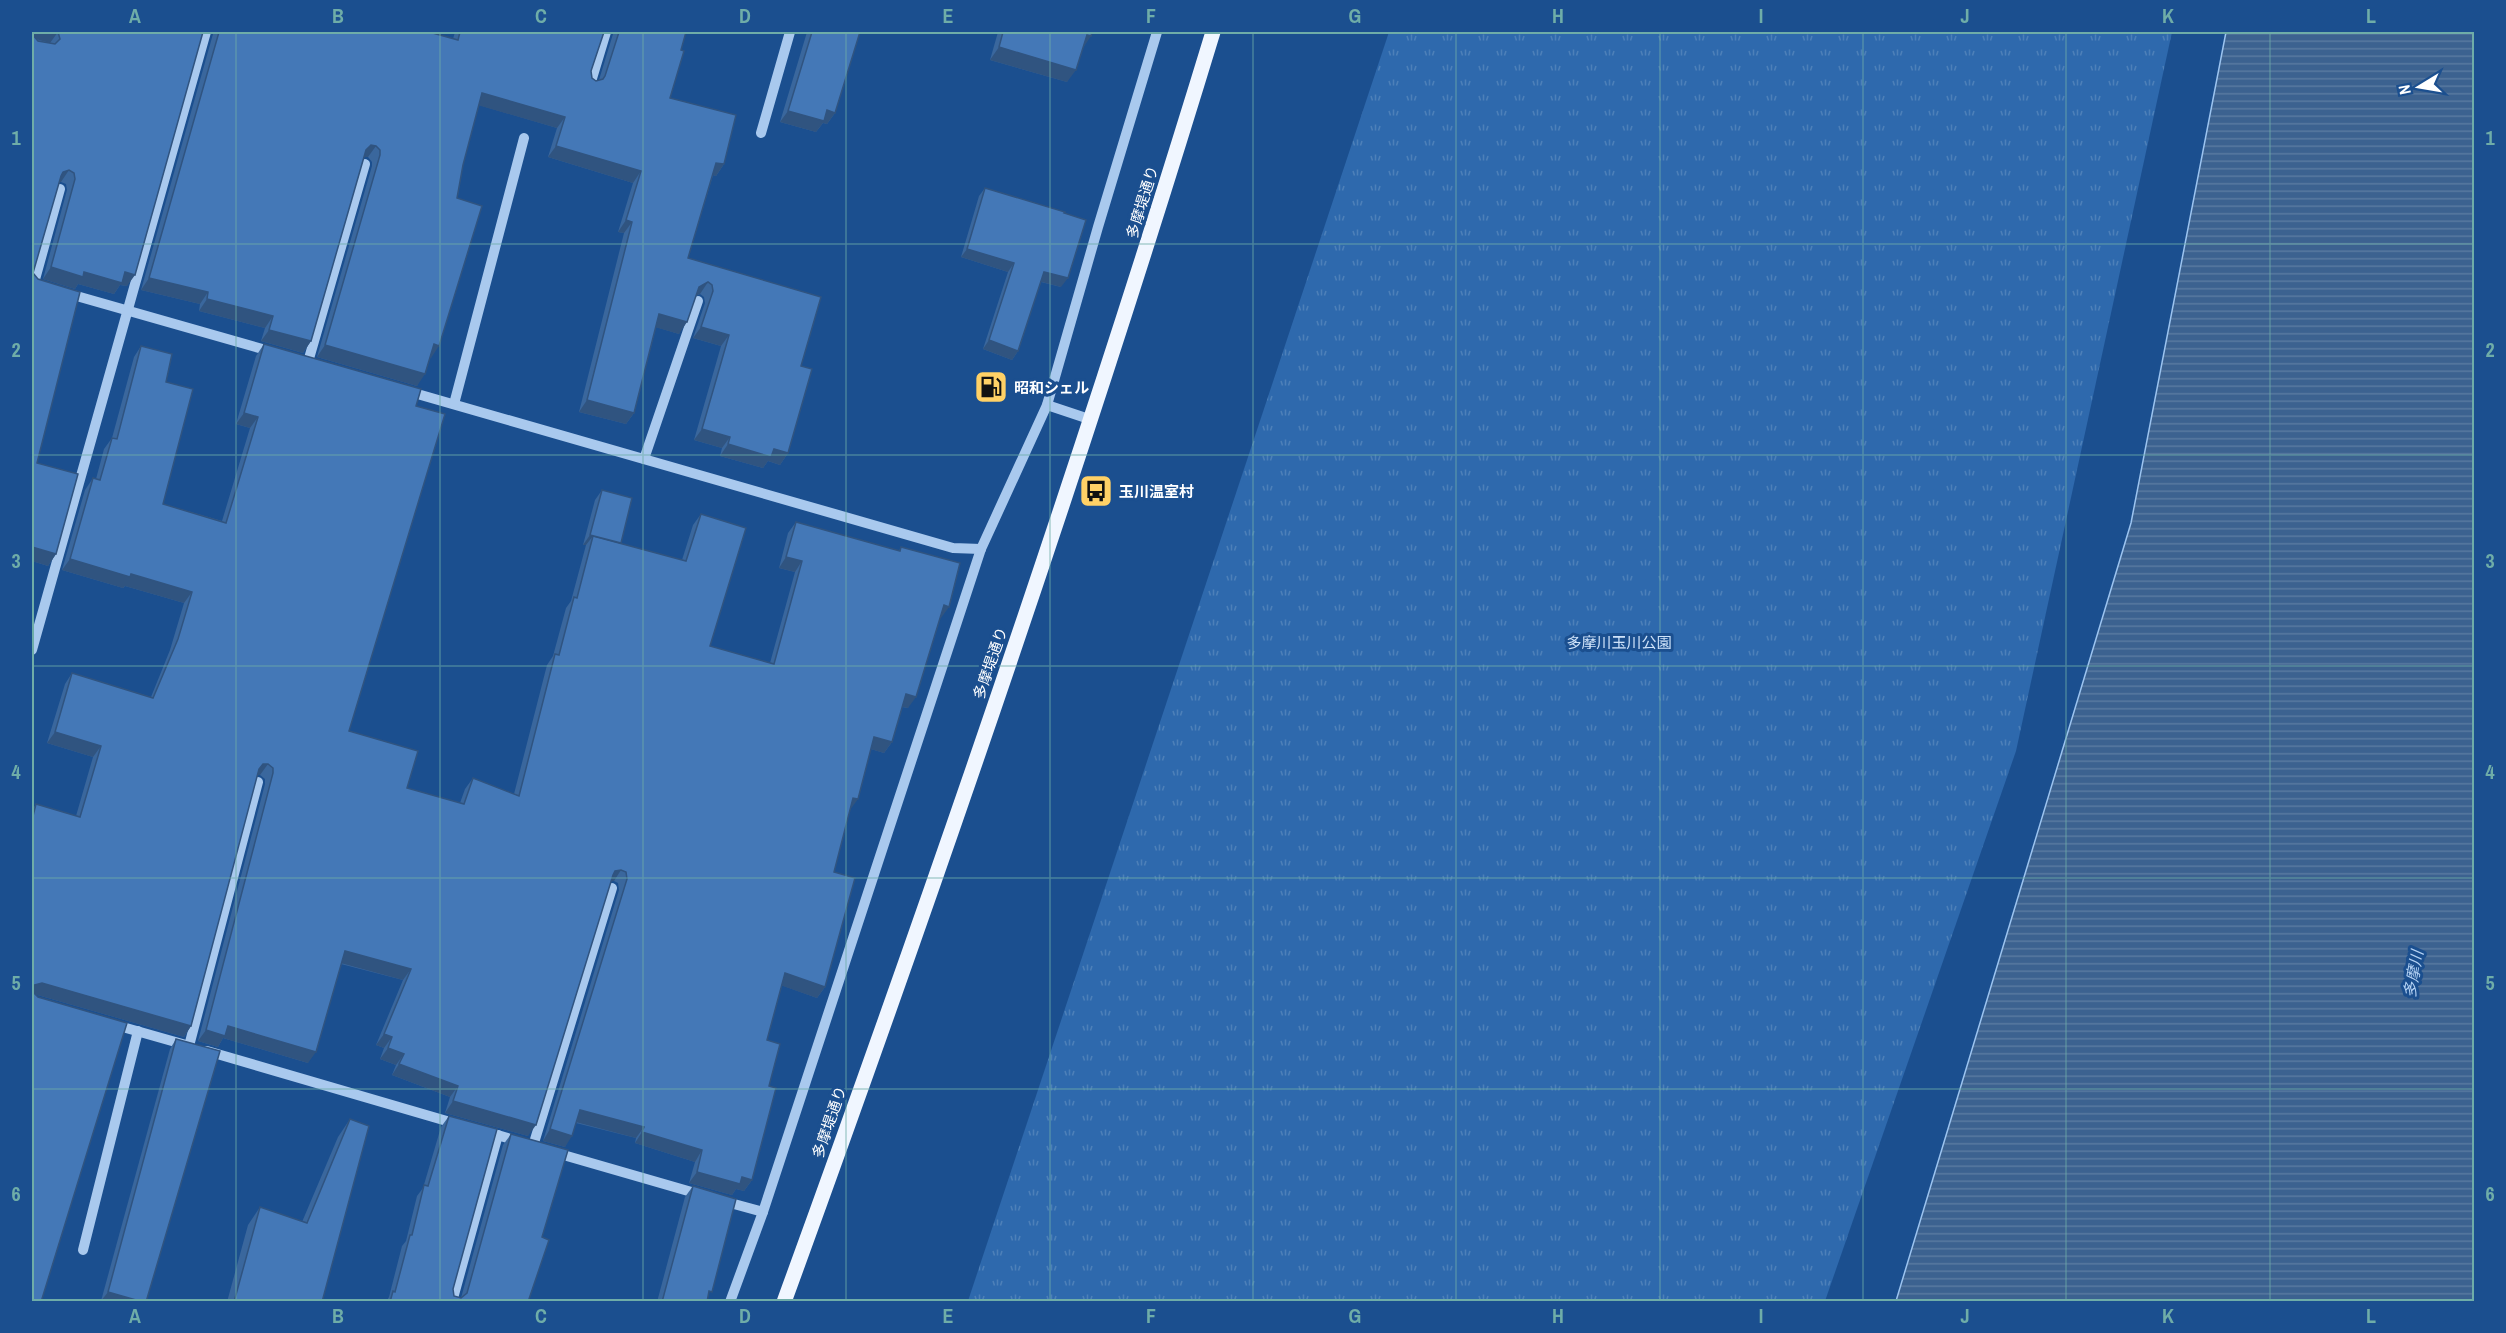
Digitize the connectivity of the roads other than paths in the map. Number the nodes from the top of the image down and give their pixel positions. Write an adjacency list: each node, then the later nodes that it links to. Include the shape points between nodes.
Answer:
1 (206, 32): 13 (street)
2 (606, 32): 6 (street)
3 (790, 32): 7 (street)
4 (1158, 32): 18 (street)
5 (1213, 32): 19 (main road, 多摩堤通り)
6 (590, 85)
7 (761, 133)
8 (524, 138): 17 (street)
9 (365, 164): 14 (street)
10 (60, 189): 11 (street)
11 (41, 286): 13 (street)
12 (698, 301): 20 (street)
13 (126, 312): 14 (street); 22 (street)
14 (298, 359): 15 (street)
15 (319, 365)
16 (398, 388): 17 (street)
17 (454, 405): 20 (street)
18 (1047, 405): 19 (street); 21 (street)
19 (1092, 420): 36 (main road, 多摩堤通り)
20 (644, 459): 21 (street, via 953,548)
21 (981, 549): 32 (street)
22 (32, 650)
23 (258, 782): 27 (street)
24 (612, 888): 31 (street)
25 (96, 1019): 26 (street)
26 (138, 1031): 27 (street); 33 (street)
27 (189, 1046): 28 (street)
28 (463, 1125)
29 (475, 1129): 30 (street)
30 (498, 1135): 31 (street); 34 (street)
31 (533, 1146): 32 (street)
32 (763, 1212): 35 (street)
33 (83, 1250)
34 (452, 1302)
35 (730, 1302)
36 (784, 1302)

